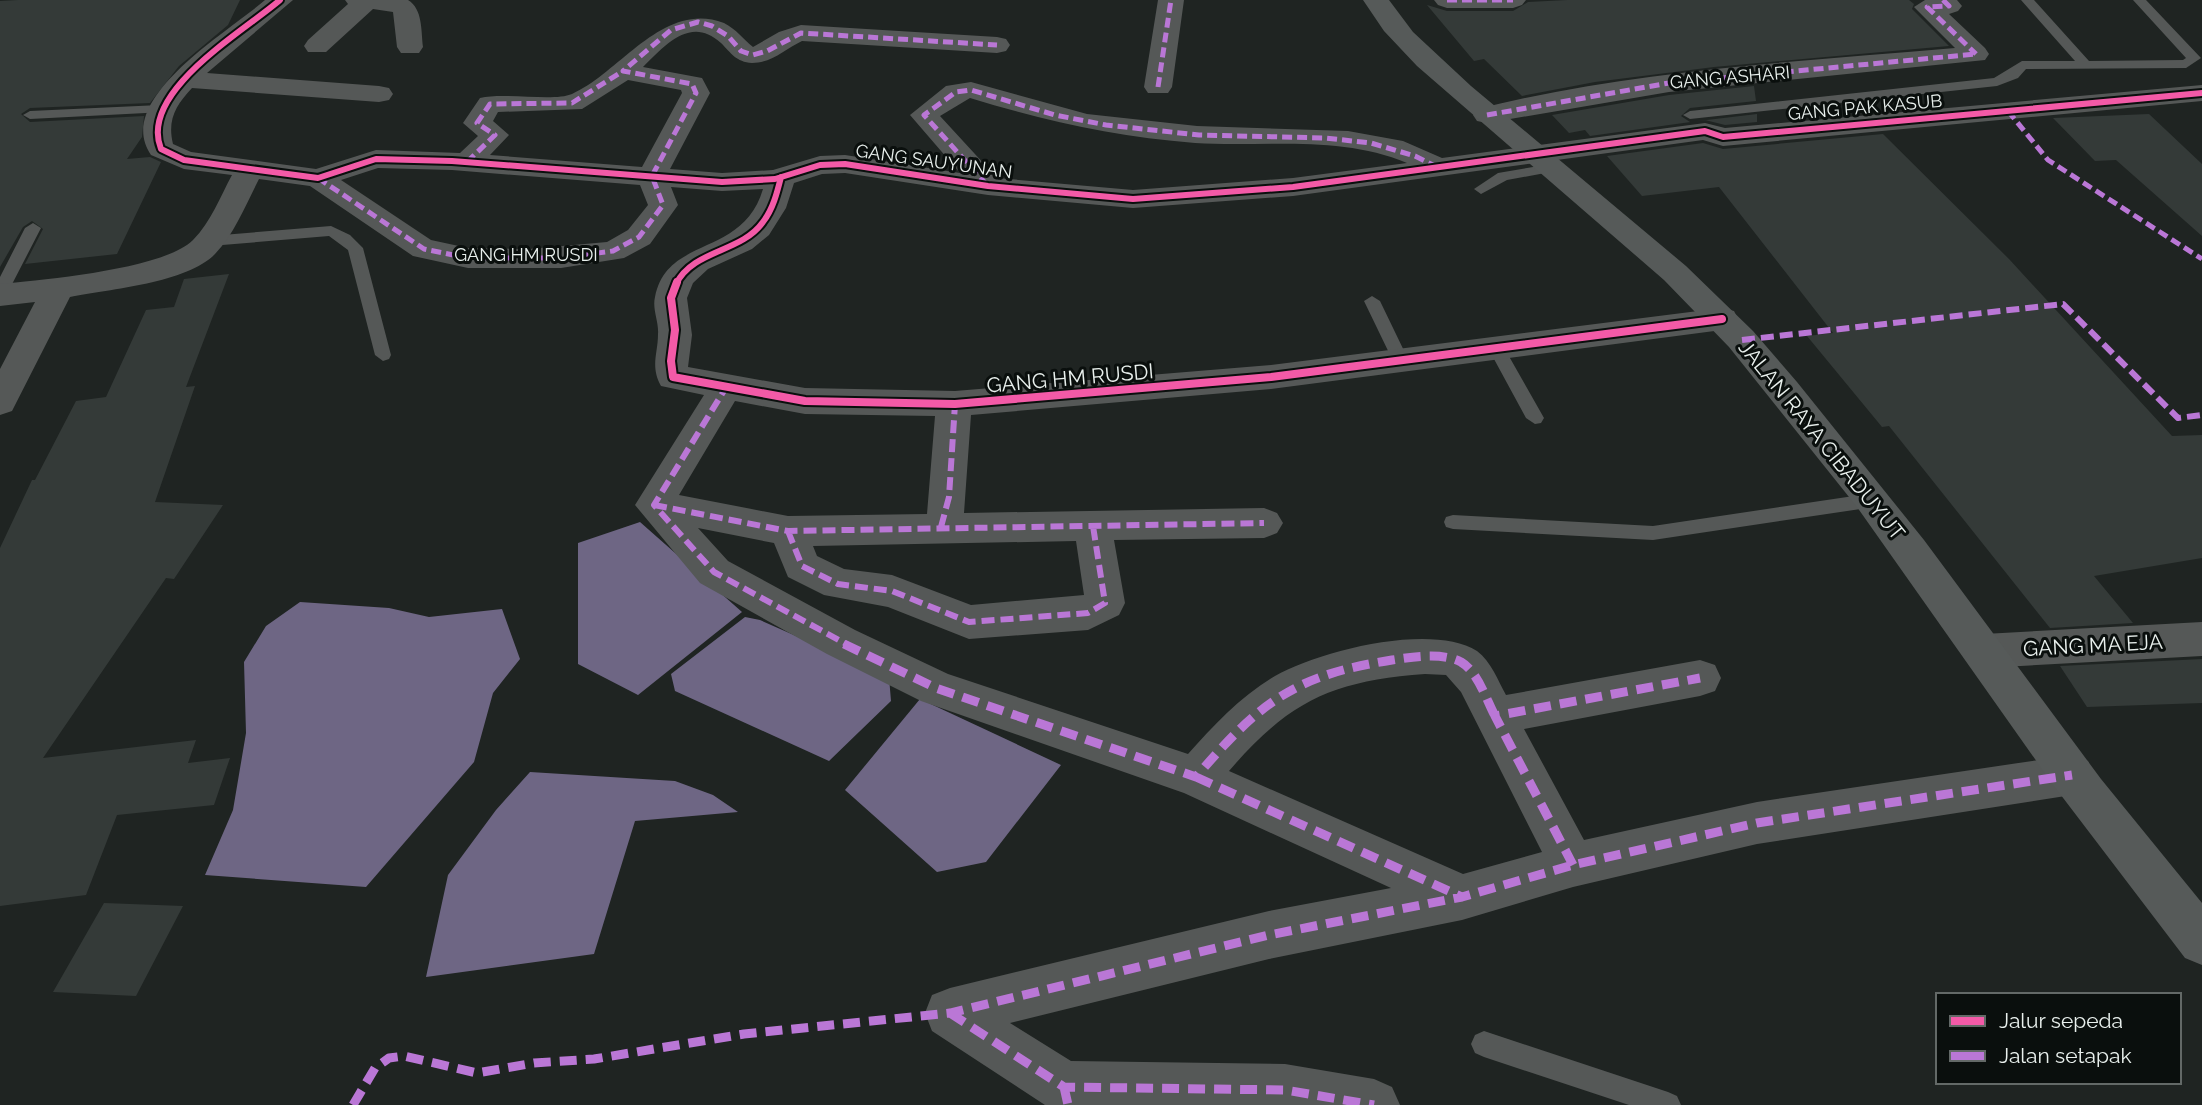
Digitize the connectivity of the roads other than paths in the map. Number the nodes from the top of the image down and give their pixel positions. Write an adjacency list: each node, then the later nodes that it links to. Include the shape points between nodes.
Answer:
1 (281, 0): 15 (street)
2 (1171, 0): 17 (street)
3 (1376, 0): 22 (main road, JALAN RAYA CIBADUYUT, via 1405,39)
4 (1447, 0): 5 (street)
5 (1513, 0)
6 (1943, 0): 16 (street, GANG ASHARI, via 1949,6 1927,7 1976,54)
7 (2027, 0): 13 (lane)
8 (2139, 0): 13 (lane, via 2194,58 2186,64)
9 (362, 1): 11 (street); 12 (street, via 395,3 405,9)
10 (997, 45): 14 (street, via 802,33 789,36 768,52 751,55 739,50 727,36 694,20 676,24)
11 (317, 46)
12 (410, 47)
13 (2084, 63): 23 (lane, via 2022,65 1997,82)
14 (623, 71): 25 (street, via 572,103 490,104 477,123 495,135); 28 (street, via 695,88)
15 (185, 79): 19 (street); 20 (street)
16 (1662, 83): 22 (street, GANG ASHARI, via 1581,94); 23 (street)
17 (1158, 87)
18 (2202, 93): 23 (street, GANG PAK KASUB, via 1723,136)
19 (379, 94)
20 (160, 109): 21 (lane); 27 (street, GANG SAUYUNAN, via 158,143 169,155)
21 (30, 115)
22 (1486, 115): 24 (main road, JALAN RAYA CIBADUYUT)
23 (1698, 123): 24 (street, GANG PAK KASUB)
24 (1542, 161): 26 (street, GANG SAUYUNAN); 32 (lane); 38 (main road, JALAN RAYA CIBADUYUT)
25 (467, 163): 28 (street, GANG SAUYUNAN); 29 (street, GANG SAUYUNAN, via 376,159)
26 (1440, 168): 31 (street, GANG SAUYUNAN, via 1293,187 1133,199); 31 (street, via 1413,153 1359,139 1254,137 1104,125 971,90 956,92 924,115)
27 (249, 171): 29 (street, GANG SAUYUNAN); 34 (street)
28 (652, 176): 29 (street, GANG HM RUSDI, via 663,205 645,232 607,254 555,258 462,258 432,253); 30 (street, GANG SAUYUNAN, via 722,182)
29 (318, 177)
30 (780, 177): 31 (street, GANG SAUYUNAN, via 820,165 845,164); 43 (street, GANG HM RUSDI, via 767,217 753,234 692,264 672,293 676,337 669,367 673,377)
31 (988, 186)
32 (1481, 189)
33 (33, 228): 36 (lane)
34 (211, 241): 35 (street, via 193,259 179,264); 41 (lane, via 331,231 345,237 355,248)
35 (58, 289): 36 (street); 39 (street)
36 (0, 294)
37 (1372, 301): 42 (lane)
38 (1722, 319): 40 (street, GANG HM RUSDI); 47 (main road, JALAN RAYA CIBADUYUT)
39 (16, 338): 44 (street)
40 (1496, 348): 42 (street, GANG HM RUSDI); 46 (lane)
41 (383, 355)
42 (1400, 359): 45 (street, GANG HM RUSDI, via 1243,380)
43 (725, 389): 45 (street, GANG HM RUSDI, via 805,401); 48 (street)
44 (0, 402)
45 (955, 404): 52 (street, via 950,425 949,508)
46 (1535, 418)
47 (1874, 500): 49 (lane, via 1653,533); 55 (main road, JALAN RAYA CIBADUYUT)
48 (654, 505): 53 (street); 59 (street, via 715,572 841,642 936,688)
49 (1453, 522)
50 (1264, 523): 51 (street)
51 (1093, 526): 52 (street); 53 (street, via 1105,603 1098,609 969,622 892,591 838,584 802,566)
52 (941, 527): 53 (street)
53 (788, 531)
54 (2202, 639): 55 (street, GANG MA EJA)
55 (1984, 651): 58 (main road, JALAN RAYA CIBADUYUT)
56 (1700, 678): 57 (street)
57 (1494, 716): 59 (street, via 1461,663 1421,655 1361,665 1291,687 1251,719); 60 (street)
58 (2072, 775): 60 (street, via 1758,823); 62 (main road, JALAN RAYA CIBADUYUT)
59 (1196, 777): 61 (street)
60 (1573, 865): 61 (street)
61 (1462, 897): 64 (street, via 1269,935 950,1013)
62 (2202, 941)
63 (1484, 1044): 66 (lane)
64 (1066, 1096): 65 (street, via 1285,1090)
65 (1374, 1105)
66 (1668, 1105)

